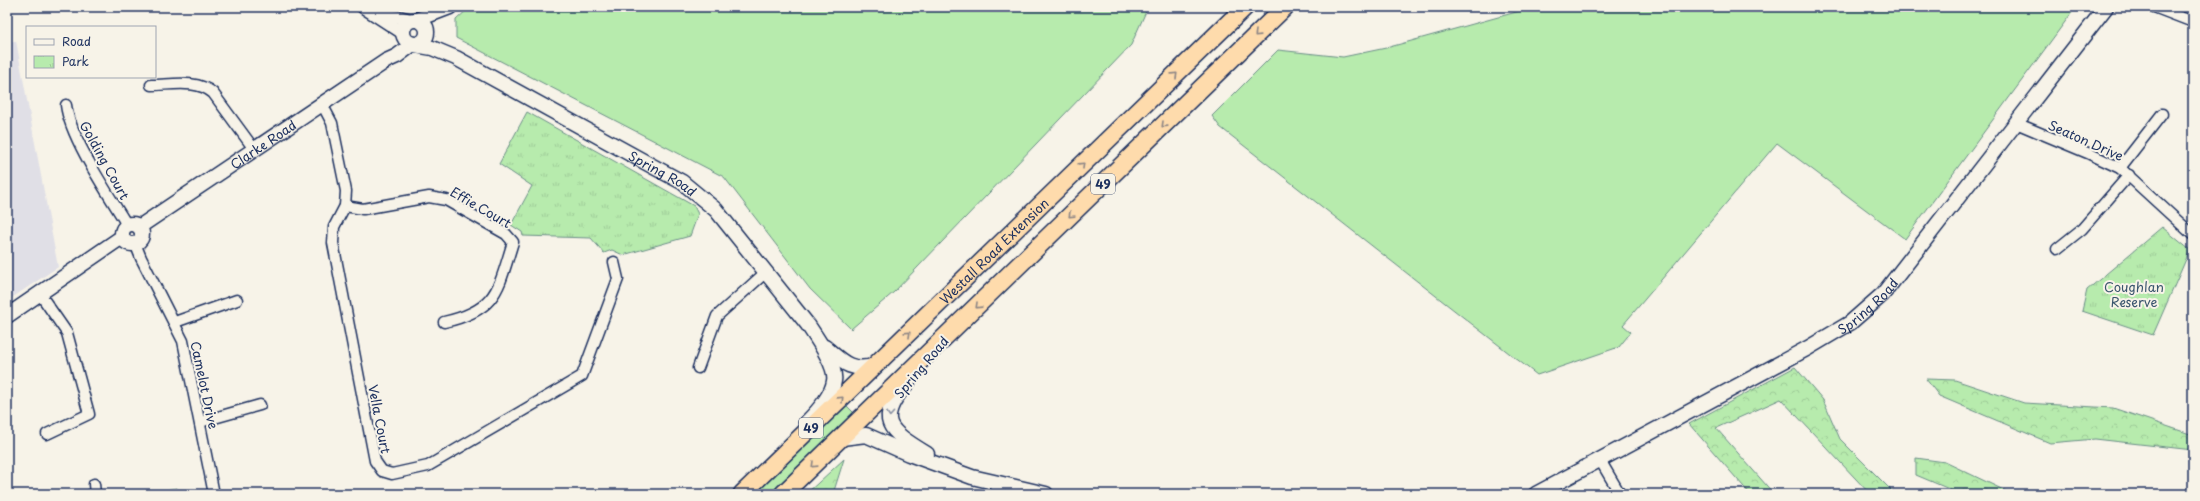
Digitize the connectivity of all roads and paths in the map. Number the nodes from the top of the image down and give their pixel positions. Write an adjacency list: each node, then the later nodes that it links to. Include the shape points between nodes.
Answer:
1 (450, 7): 7 (main road); 9 (main road)
2 (1245, 7): 34 (highway, Westall Road Extension / 49, one-way to 2)
3 (1285, 7): 32 (highway, 49, one-way to 32)
4 (2106, 7): 16 (main road, Spring Road)
5 (2154, 7): 8 (street)
6 (367, 9): 7 (street, Spring Road); 10 (street, Spring Road)
7 (414, 20): 9 (main road, via 425,24); 10 (main road, via 405,25)
8 (2193, 22)
9 (428, 32): 10 (main road, via 424,41); 11 (main road, Spring Road)
10 (409, 39): 11 (main road, Spring Road); 13 (main road, Clarke Road, via 397,56 386,60)
11 (456, 58): 26 (main road, Spring Road, via 682,182 716,210)
12 (151, 85): 17 (street, via 198,85 206,88 213,93)
13 (322, 104): 17 (main road, Clarke Road); 20 (street, Vella Court, via 334,133 346,191)
14 (66, 105): 21 (street, Golding Court, via 67,117 76,136)
15 (2162, 114): 18 (street)
16 (2016, 124): 18 (street, Seaton Drive); 40 (main road, Spring Road, via 1883,294 1850,323)
17 (254, 149): 21 (main road, Clarke Road)
18 (2120, 168): 19 (street, Seaton Drive)
19 (2129, 175): 22 (street, Seaton Drive); 24 (street, via 2082,229)
20 (345, 206): 25 (street, Vella Court, via 334,227 333,242 375,461 382,471 392,474 428,466 582,376 618,279); 31 (street, Effie Court, via 363,209 429,197 446,200 506,234 513,242 498,291 488,304 462,318)
21 (129, 230): 23 (main road, via 129,244); 27 (main road, Clarke Road)
22 (2193, 235)
23 (136, 243): 30 (street, Camelot Drive, via 140,258)
24 (2057, 249)
25 (614, 262)
26 (766, 272): 33 (main road, Spring Road); 35 (street, via 717,316)
27 (40, 294): 29 (main road, Clarke Road); 38 (street, via 67,333 89,414)
28 (237, 300): 30 (street)
29 (7, 316)
30 (175, 322): 37 (street, Camelot Drive, via 188,357)
31 (444, 322)
32 (955, 328): 39 (highway, 49); 41 (main road, Spring Road, one-way to 41, via 897,394 891,403 888,417 898,435)
33 (821, 344): 34 (main road, Spring Road, via 848,366 861,369); 44 (main road, Spring Road, via 833,371 834,382 826,398 811,418)
34 (876, 365): 45 (highway, Westall Road Extension / 49, one-way to 34)
35 (698, 368)
36 (260, 405): 37 (street)
37 (200, 422): 43 (street, Camelot Drive)
38 (47, 434)
39 (842, 438): 41 (main road, Spring Road, via 866,435); 46 (highway, 49, one-way to 46)
40 (1600, 460): 48 (main road, Spring Road); 49 (street)
41 (953, 470): 42 (main road, Spring Road)
42 (997, 488): 47 (main road, Spring Road)
43 (214, 494)
44 (738, 494)
45 (742, 494)
46 (783, 494)
47 (1046, 494)
48 (1536, 494)
49 (1620, 494)

